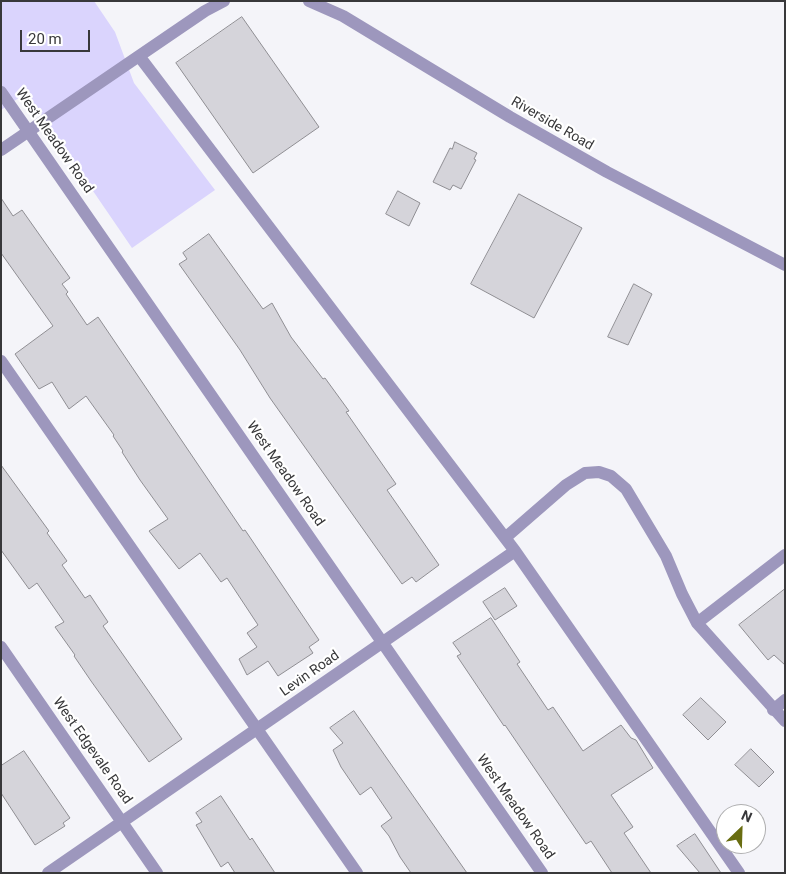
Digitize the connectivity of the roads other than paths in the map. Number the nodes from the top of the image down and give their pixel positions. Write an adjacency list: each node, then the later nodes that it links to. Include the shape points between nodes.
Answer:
1 (224, 1): 3 (street)
2 (309, 1): 7 (street, Riverside Road, via 342,16 607,172)
3 (138, 56): 5 (street); 9 (street)
4 (1, 92): 5 (street, West Meadow Road)
5 (28, 131): 6 (street); 13 (street, West Meadow Road)
6 (1, 150)
7 (785, 265)
8 (1, 361): 18 (street)
9 (505, 538): 10 (street); 12 (street, via 566,485 585,473 599,472 611,476 626,489 666,556)
10 (515, 551): 13 (street, Levin Road); 24 (street)
11 (785, 555): 12 (street)
12 (697, 623): 16 (street)
13 (383, 642): 18 (street, Levin Road); 23 (street, West Meadow Road)
14 (1, 647): 19 (street, West Edgevale Road)
15 (785, 700): 16 (street)
16 (774, 710): 17 (street)
17 (785, 721)
18 (257, 729): 19 (street, Levin Road); 22 (street)
19 (122, 822): 20 (street, Levin Road); 21 (street, West Edgevale Road)
20 (48, 873)
21 (157, 873)
22 (357, 873)
23 (542, 873)
24 (738, 873)

